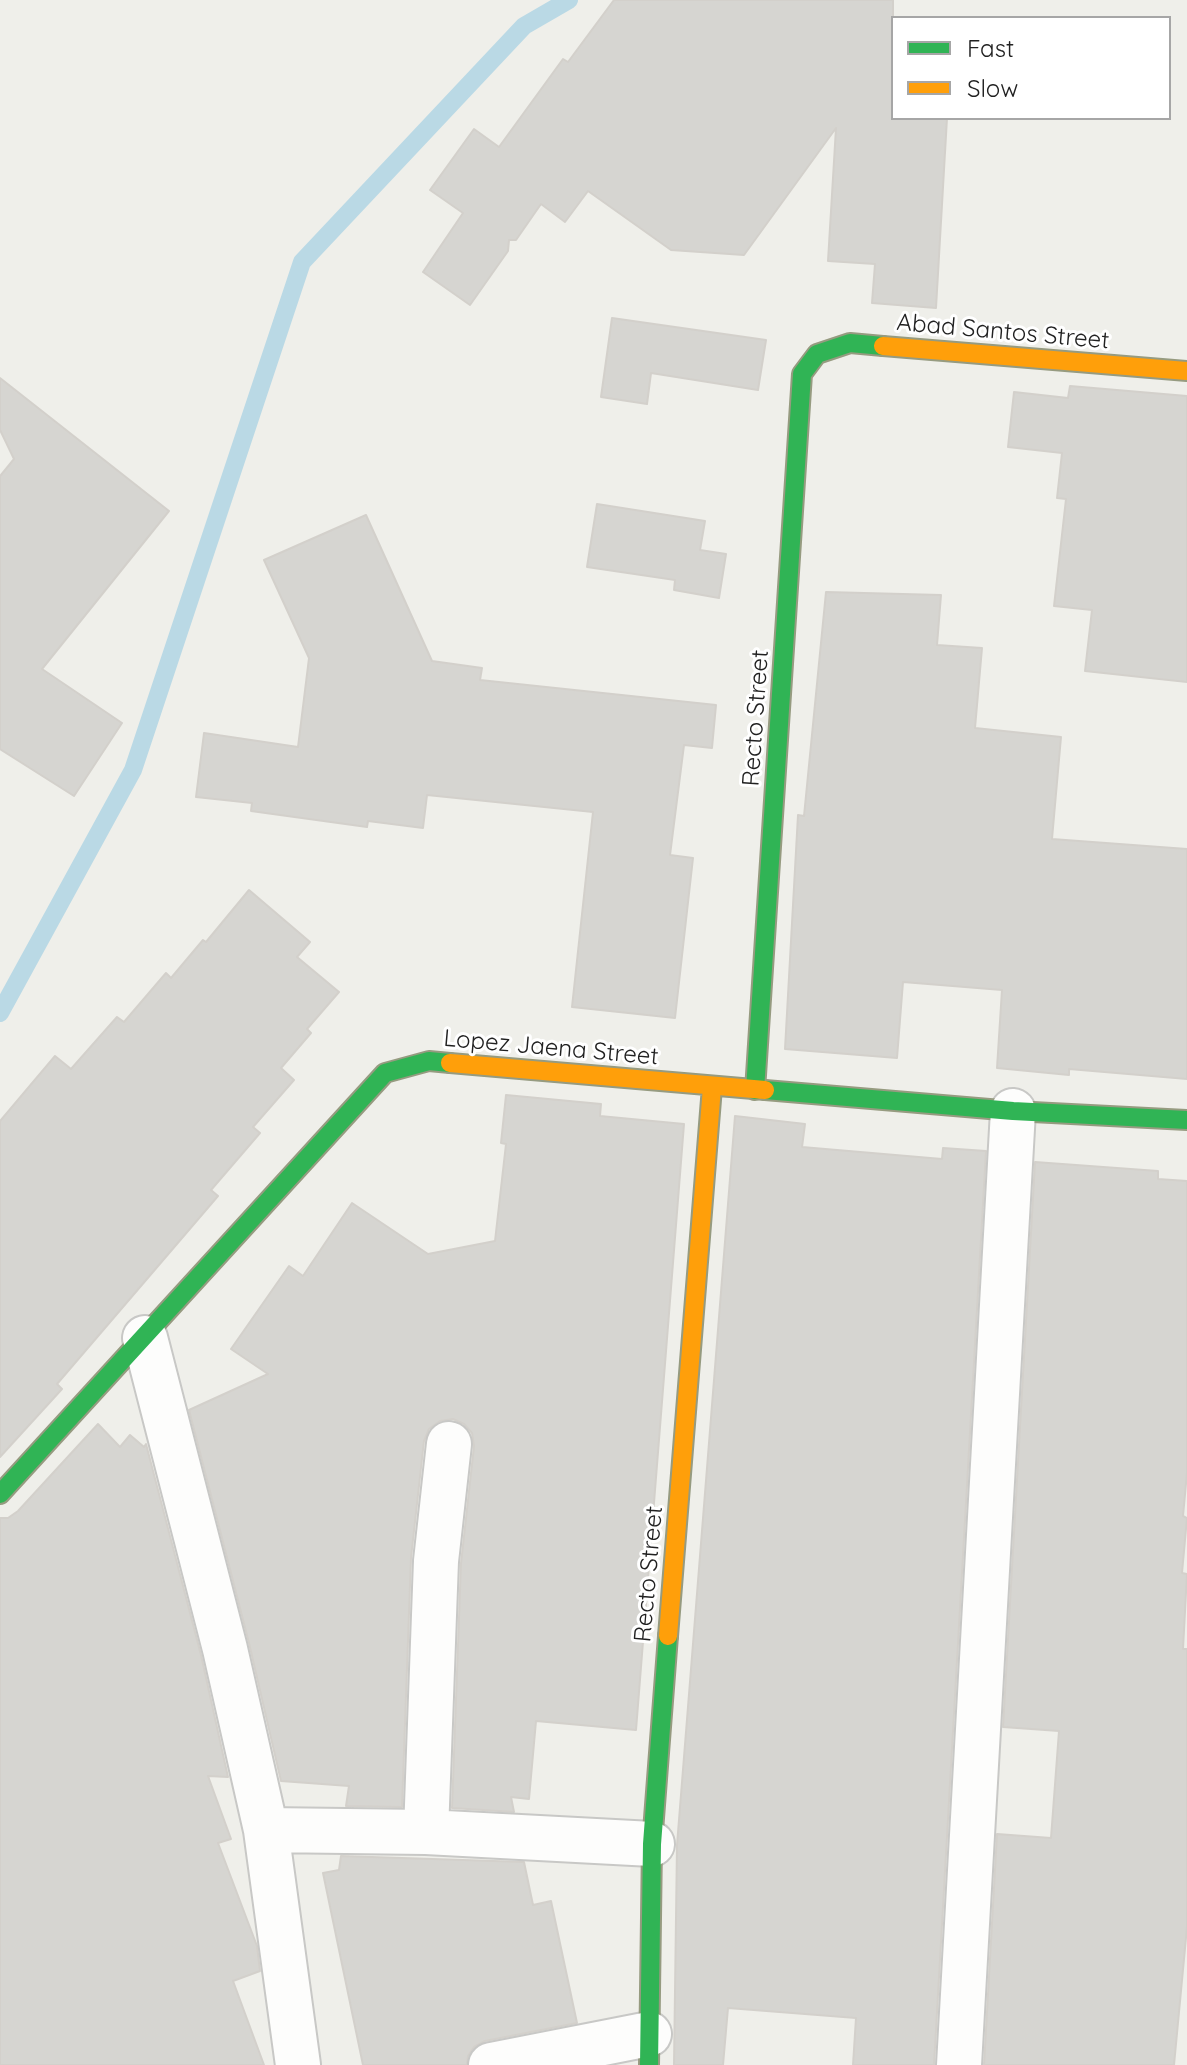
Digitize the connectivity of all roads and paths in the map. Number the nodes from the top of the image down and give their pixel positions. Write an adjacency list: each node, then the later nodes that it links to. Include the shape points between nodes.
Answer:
1 (817, 354): 2 (street, Abad Santos Street, via 850,343); 4 (street, Recto Street, via 802,374)
2 (1187, 371)
3 (712, 1087): 4 (street, Lopez Jaena Street); 7 (street, Lopez Jaena Street, via 429,1061 385,1073); 12 (street, Recto Street)
4 (755, 1090): 5 (street, Lopez Jaena Street)
5 (1013, 1111): 6 (street, Lopez Jaena Street); 16 (street)
6 (1187, 1120)
7 (145, 1338): 9 (street, Lopez Jaena Street); 10 (street)
8 (449, 1444): 11 (street, via 436,1561)
9 (0, 1494)
10 (266, 1830): 11 (street); 14 (street)
11 (426, 1832): 12 (street)
12 (652, 1844): 13 (street, Recto Street)
13 (649, 2050): 15 (street)
14 (298, 2065)
15 (491, 2065)
16 (959, 2065)

